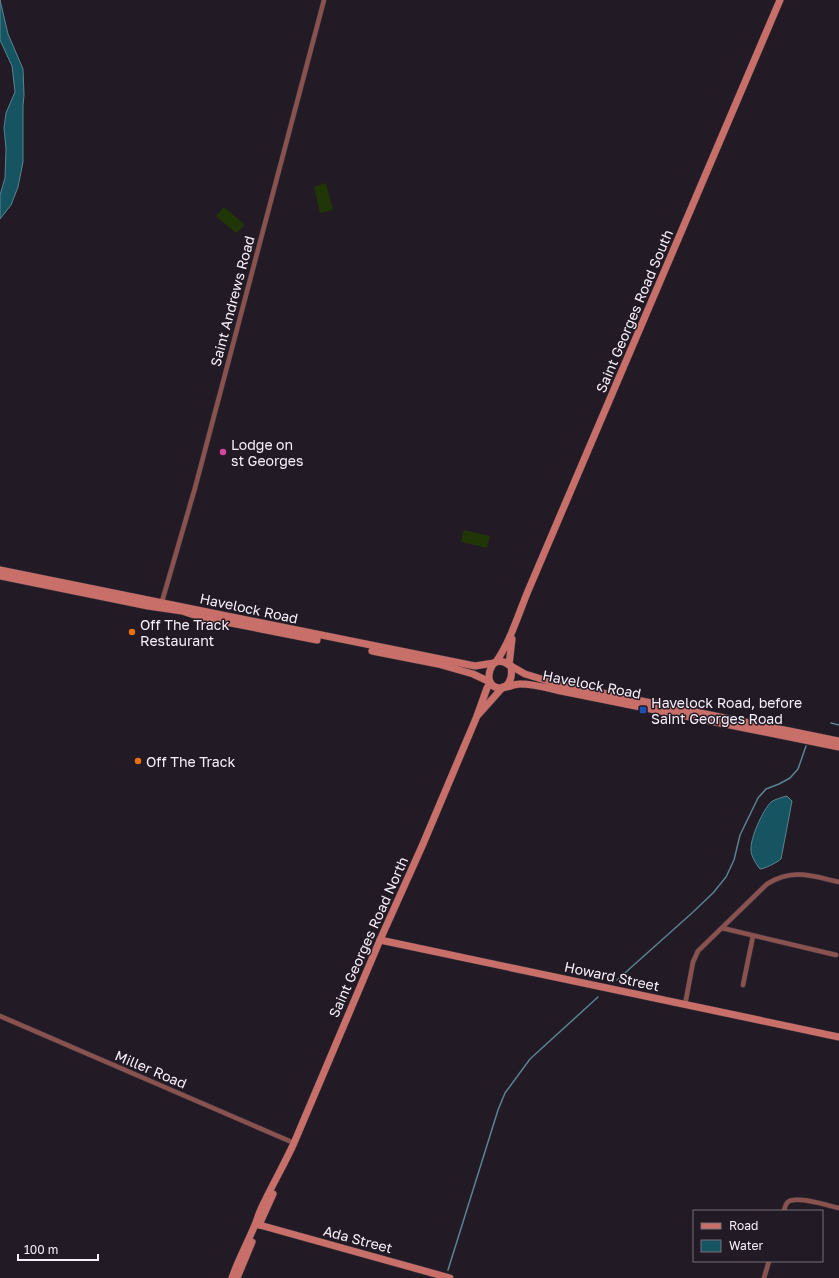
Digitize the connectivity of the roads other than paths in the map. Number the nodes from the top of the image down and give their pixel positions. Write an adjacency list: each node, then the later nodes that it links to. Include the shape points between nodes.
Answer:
1 (324, 0): 5 (street, Saint Andrews Road, via 195,488)
2 (780, 0): 6 (street, Saint Georges Road South)
3 (0, 570): 5 (street, Havelock Road)
4 (0, 576): 5 (street, Havelock Road)
5 (161, 605): 7 (street, Havelock Road, via 475,666); 9 (street, Havelock Road, via 438,664)
6 (512, 633): 7 (street, Saint Georges Road South); 8 (street, Saint Georges Road South)
7 (495, 663): 8 (street, via 504,662); 9 (street, via 489,671)
8 (510, 665): 10 (street, via 511,678); 12 (street, Havelock Road, via 535,678 558,684)
9 (490, 682): 10 (street, via 497,688); 11 (street, Saint Georges Road North)
10 (504, 687): 11 (street, Saint Georges Road North); 13 (street, Havelock Road, via 521,684 561,690)
11 (477, 716): 17 (street, Saint Georges Road North)
12 (839, 741)
13 (839, 746)
14 (839, 882): 15 (street, via 802,874 776,878)
15 (722, 928): 16 (street); 20 (street, via 698,951)
16 (753, 936): 18 (street); 19 (street)
17 (380, 940): 20 (street, Howard Street); 23 (street, Saint Georges Road North)
18 (836, 955)
19 (743, 985)
20 (685, 1005): 22 (street, Howard Street)
21 (0, 1016): 23 (street, Miller Road)
22 (839, 1037)
23 (294, 1143): 26 (street, Saint Georges Road North)
24 (839, 1208): 25 (street, via 791,1200)
25 (784, 1210)
26 (257, 1225): 28 (street, Saint Georges Road North); 29 (street); 30 (street, Ada Street)
27 (769, 1262): 31 (street)
28 (232, 1278)
29 (237, 1278)
30 (450, 1278)
31 (764, 1278)

